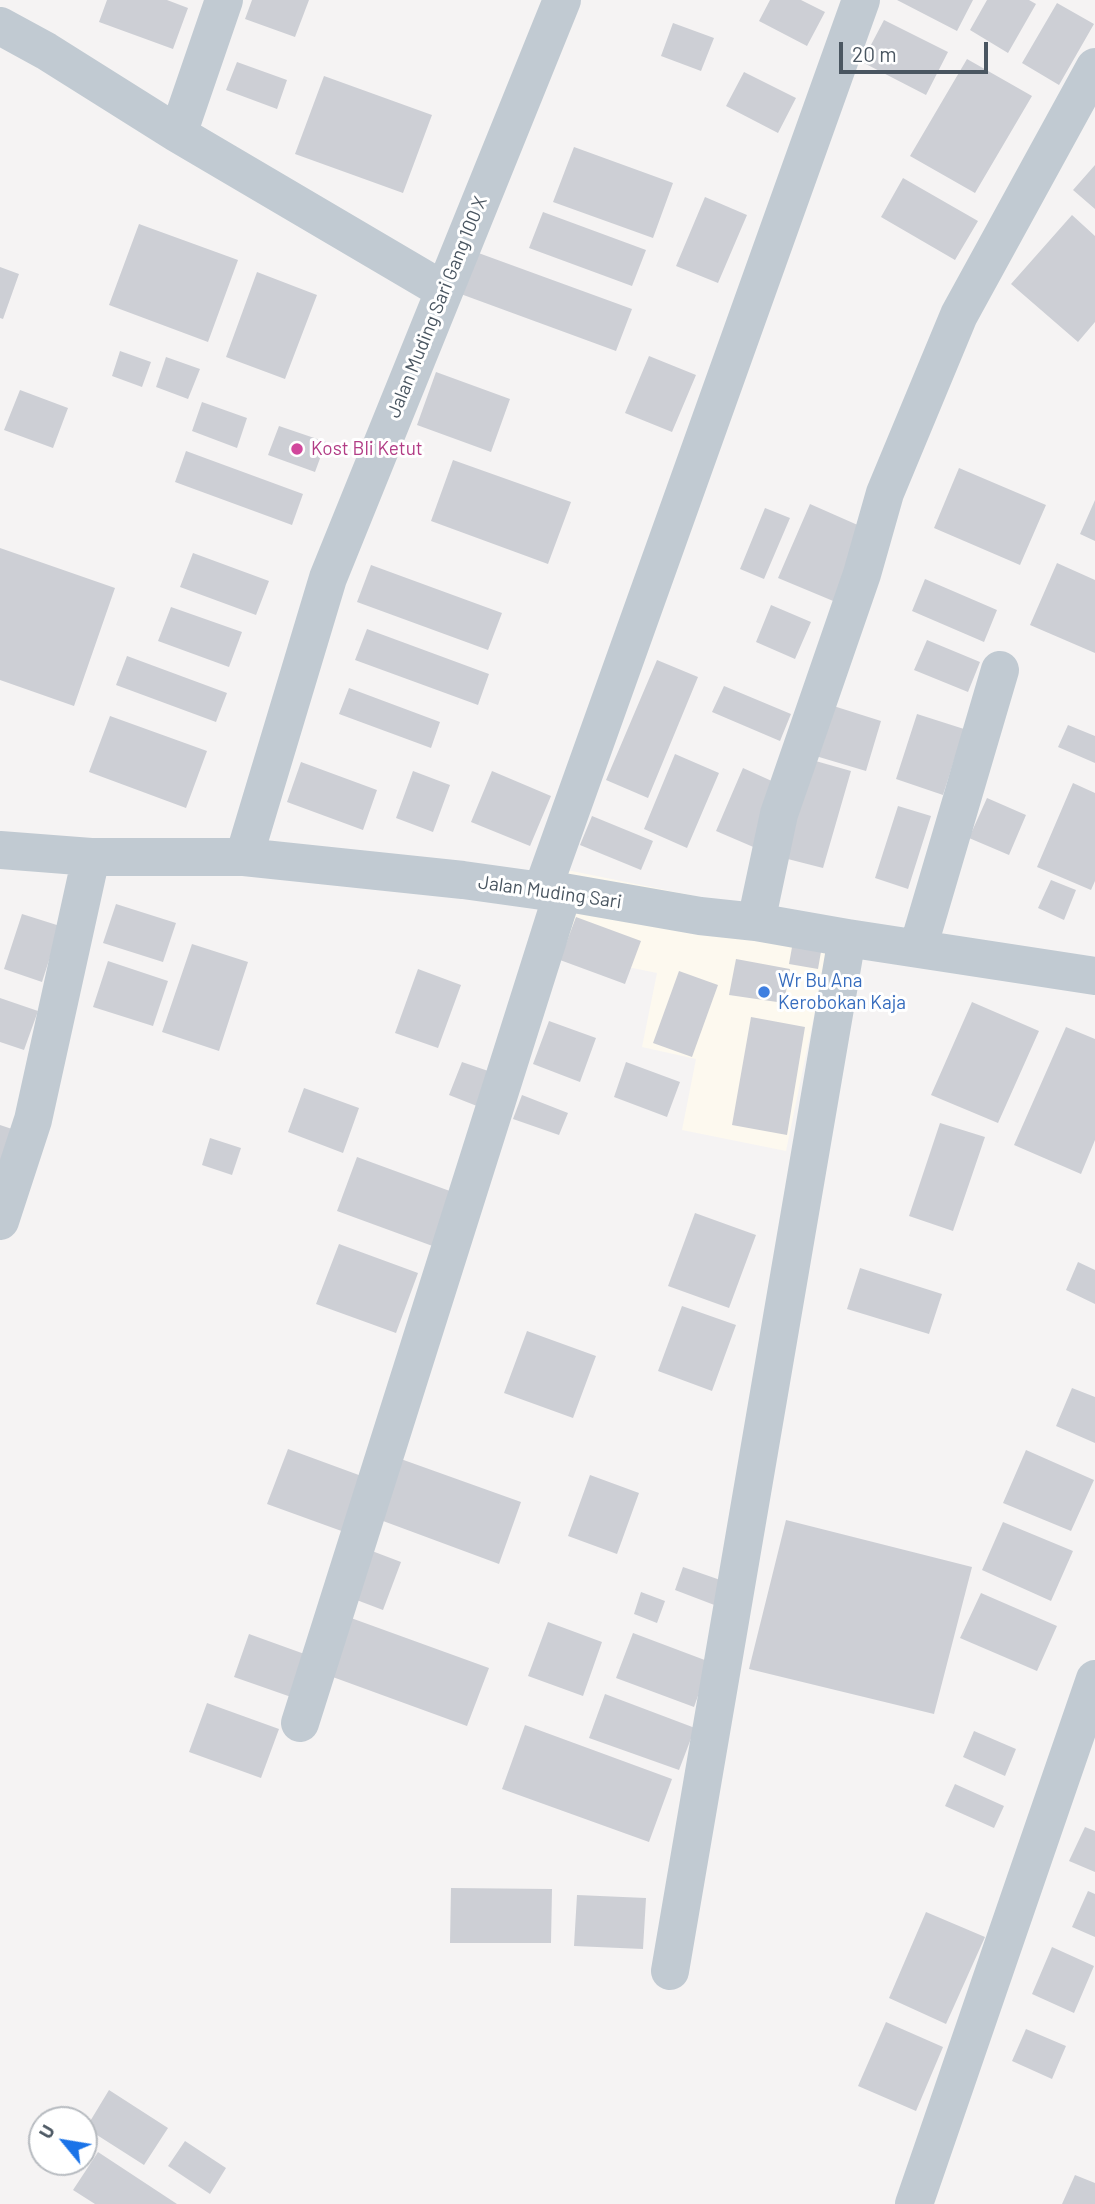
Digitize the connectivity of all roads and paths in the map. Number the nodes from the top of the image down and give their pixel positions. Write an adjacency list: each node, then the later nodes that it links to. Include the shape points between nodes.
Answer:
1 (224, 0): 6 (street)
2 (562, 0): 7 (street, Jalan Muding Sari Gang 100 X)
3 (861, 0): 12 (street)
4 (0, 26): 6 (street)
5 (1095, 67): 13 (street, via 959,315 885,493 862,574 779,814)
6 (178, 134): 7 (street)
7 (443, 290): 11 (street, Jalan Muding Sari Gang 100 X, via 328,578)
8 (1000, 670): 15 (street)
9 (0, 850): 10 (street, Jalan Muding Sari)
10 (92, 857): 11 (street, Jalan Muding Sari); 17 (street, via 33,1120)
11 (244, 857): 12 (street, Jalan Muding Sari)
12 (553, 892): 13 (street, Jalan Muding Sari); 19 (street)
13 (756, 922): 14 (street, Jalan Muding Sari)
14 (847, 938): 15 (street, Jalan Muding Sari); 20 (street)
15 (918, 948): 16 (street, Jalan Muding Sari)
16 (1095, 976)
17 (0, 1222)
18 (1095, 1679): 21 (street)
19 (300, 1723)
20 (670, 1971)
21 (914, 2204)

